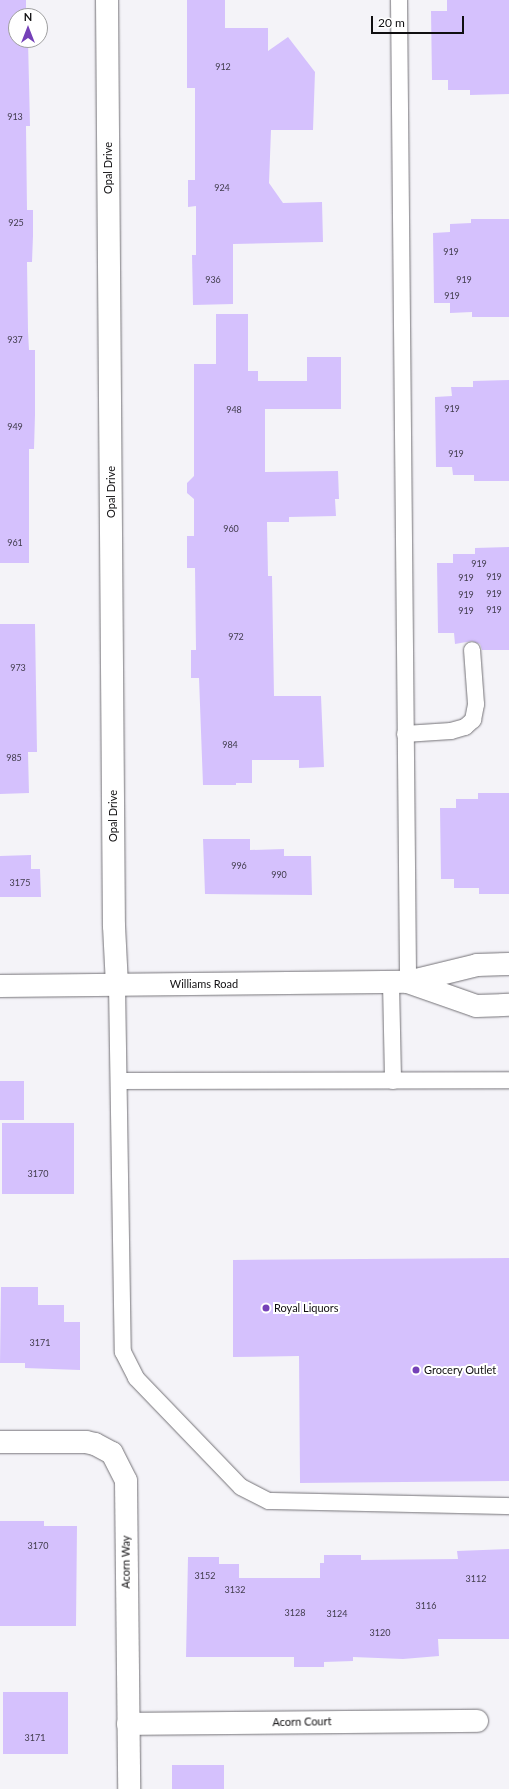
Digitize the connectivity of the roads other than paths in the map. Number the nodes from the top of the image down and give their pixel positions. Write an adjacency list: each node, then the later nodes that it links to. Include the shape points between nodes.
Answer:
1 (107, 0): 7 (street, Opal Drive, via 114,926)
2 (399, 0): 4 (lane)
3 (472, 650): 4 (lane, via 476,704 473,720 465,727 450,731)
4 (405, 734): 6 (lane)
5 (509, 964): 6 (street, Williams Road, via 477,965)
6 (400, 982): 7 (street, Williams Road); 9 (street, Williams Road, via 476,1006); 12 (lane)
7 (117, 985): 8 (street, Williams Road); 11 (lane)
8 (0, 986)
9 (509, 1005)
10 (509, 1080): 12 (lane)
11 (119, 1081): 12 (lane); 14 (lane, via 122,1352 136,1378 241,1487 269,1501)
12 (393, 1081)
13 (0, 1442): 16 (street, Acorn Way, via 95,1444 112,1453 126,1481)
14 (509, 1506)
15 (477, 1721): 16 (street, Acorn Court)
16 (128, 1724): 17 (street, Acorn Way)
17 (129, 1789)

